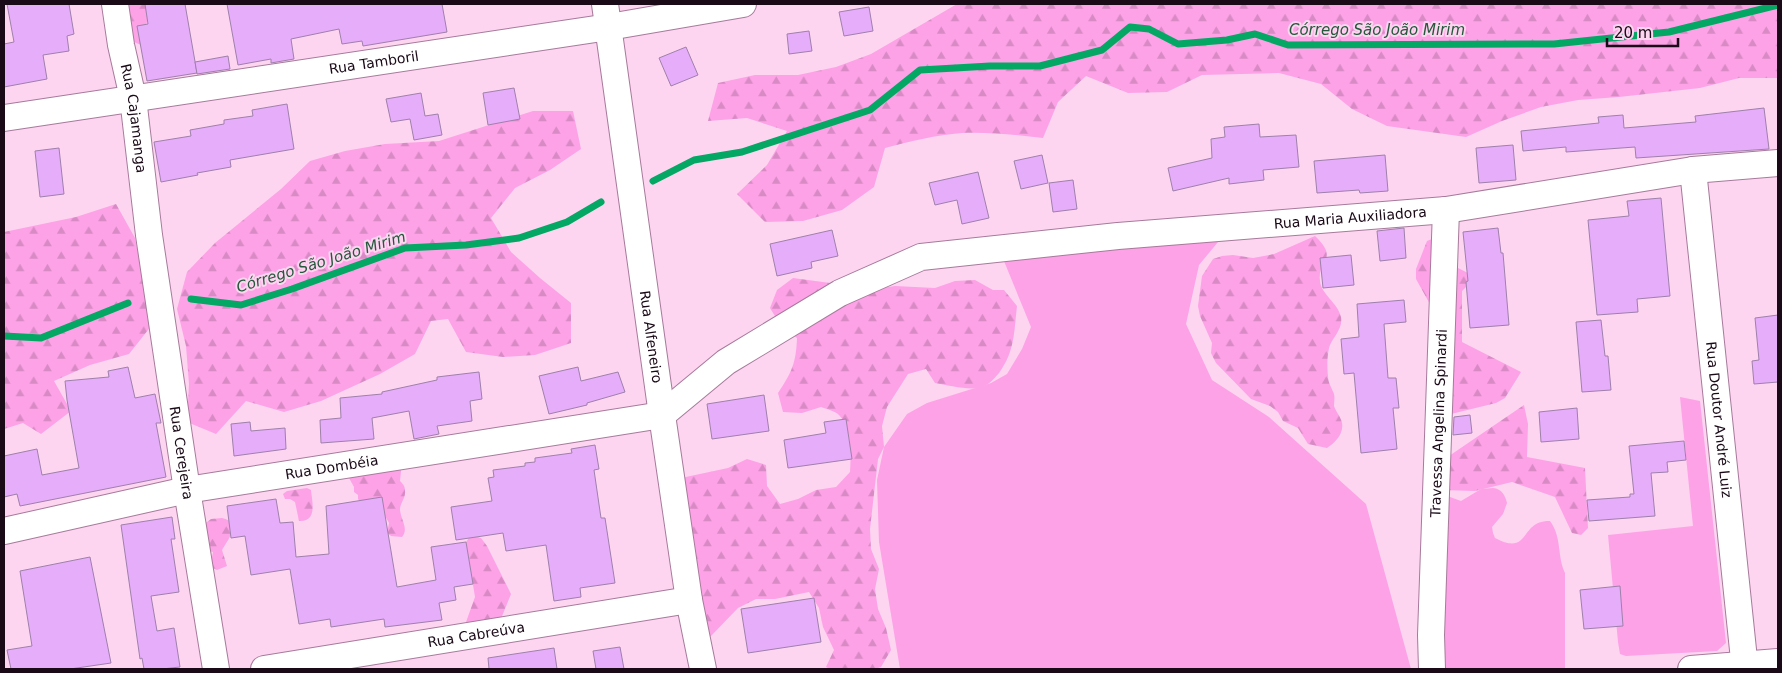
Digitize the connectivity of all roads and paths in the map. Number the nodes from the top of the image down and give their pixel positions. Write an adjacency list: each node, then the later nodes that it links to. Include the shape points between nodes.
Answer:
1 (115, 4): 4 (street, Rua Cajamanga)
2 (743, 4): 3 (street, Rua Tamboril)
3 (607, 15): 4 (street, Rua Tamboril); 10 (street, Rua Alfeneiro)
4 (132, 98): 5 (street, Rua Tamboril); 9 (street, Rua Cajamanga)
5 (4, 118)
6 (1778, 164): 7 (street, Rua Maria Auxiliadora)
7 (1693, 170): 8 (street, Rua Maria Auxiliadora); 15 (street, Rua Doutor André Luiz)
8 (1446, 210): 10 (street, Rua Maria Auxiliadora, via 1118,236 921,257 840,293 726,362); 19 (street, Travessa Angelina Spinardi)
9 (149, 235): 11 (street, Rua Cerejeira)
10 (662, 415): 11 (street, Rua Dombéia); 13 (street, Rua Alfeneiro)
11 (187, 490): 12 (street, Rua Dombéia); 16 (street, Rua Cerejeira)
12 (4, 530)
13 (689, 600): 17 (street, Rua Cabreúva); 18 (street, Rua Alfeneiro)
14 (1778, 662): 15 (street)
15 (1745, 667): 20 (street)
16 (216, 669)
17 (264, 669)
18 (703, 669)
19 (1432, 669)
20 (1691, 669)

